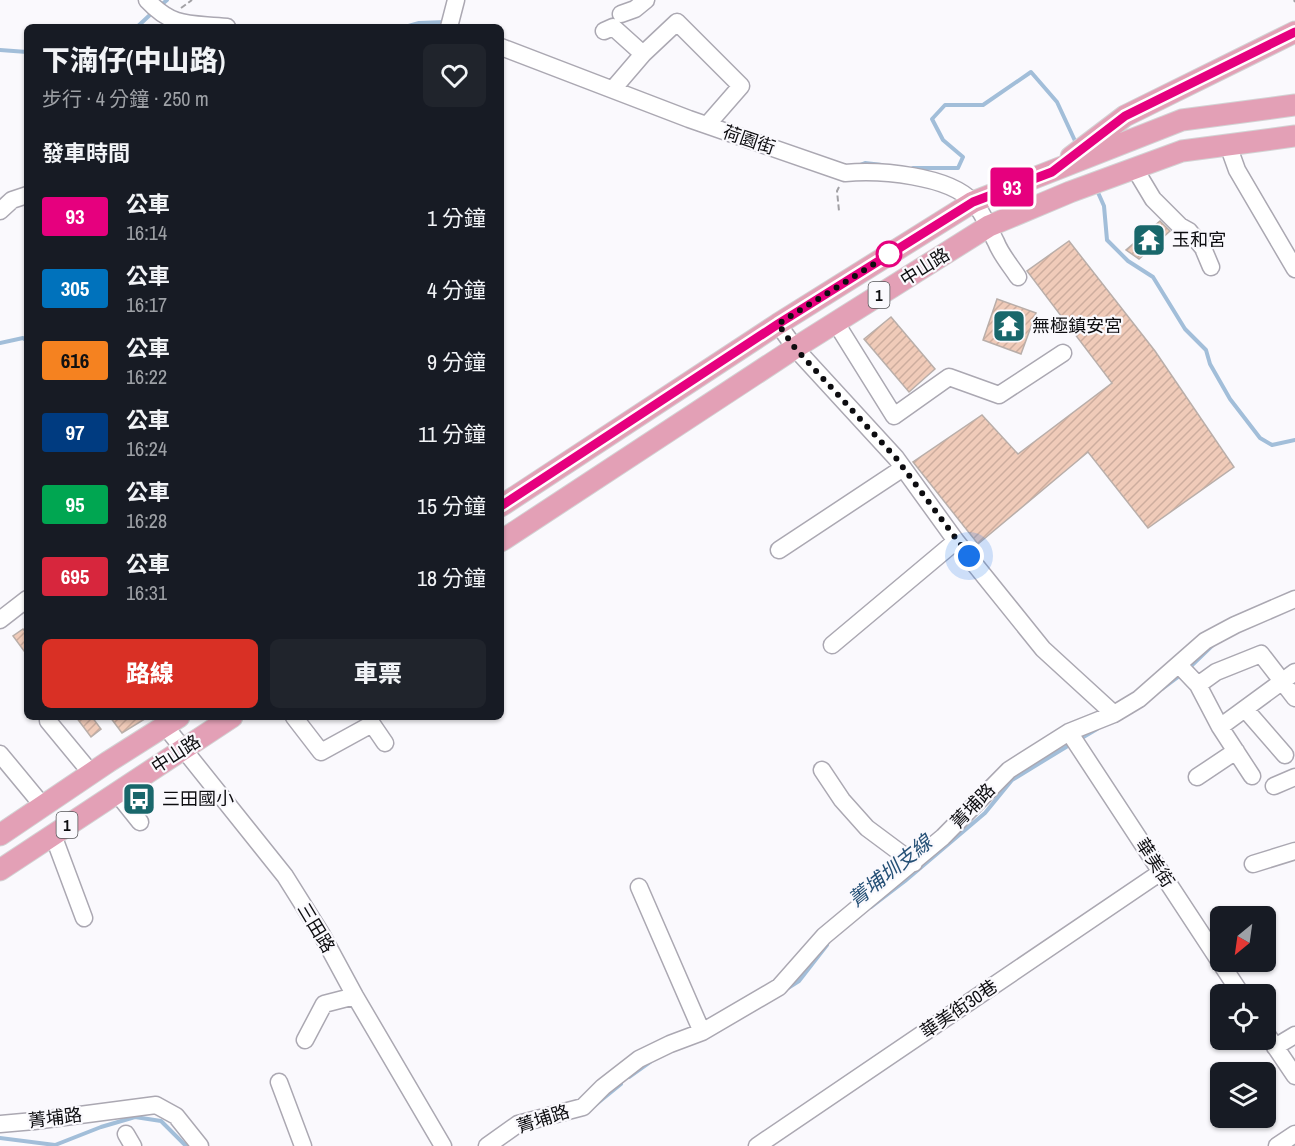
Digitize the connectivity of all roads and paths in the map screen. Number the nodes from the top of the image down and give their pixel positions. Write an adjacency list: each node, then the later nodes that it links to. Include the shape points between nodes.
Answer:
1 (147, 0): 5 (street)
2 (456, 0): 6 (street)
3 (646, 0): 4 (street)
4 (621, 14)
5 (177, 24)
6 (450, 24)
7 (604, 32): 10 (street, via 613,27)
8 (1295, 32): 17 (main road, via 1125,116)
9 (504, 48): 11 (street, 荷園街)
10 (643, 54): 11 (street); 13 (street, via 677,22 741,86)
11 (613, 89): 13 (street, 荷園街)
12 (1295, 105): 17 (main road, 中山路 / 1, via 1182,120)
13 (707, 125): 18 (street, 荷園街)
14 (1295, 136): 15 (main road, 中山路 / 1)
15 (1228, 145): 16 (main road, 中山路 / 1, via 1182,151); 23 (street, via 1237,170)
16 (1135, 169): 21 (main road, 中山路 / 1); 22 (street, via 1153,199 1203,248)
17 (1052, 172): 19 (main road, 中山路 / 1)
18 (845, 173): 19 (street, 荷園街, via 869,171 918,178 953,187); 20 (path, via 837,191)
19 (973, 202): 21 (street, 荷園街); 26 (main road, 中山路 / 1)
20 (839, 211)
21 (989, 226): 24 (street, 荷園街); 25 (main road, 中山路 / 1)
22 (1211, 267)
23 (1295, 269)
24 (1018, 277)
25 (836, 323): 27 (main road, 中山路 / 1); 28 (street, via 894,416 949,378 999,395)
26 (778, 324): 27 (street); 30 (main road, 中山路 / 1)
27 (795, 348): 29 (street); 31 (main road, 中山路 / 1)
28 (1063, 353)
29 (903, 468): 32 (street); 33 (street)
30 (504, 504)
31 (504, 539)
32 (956, 541): 37 (street); 43 (street, via 1043,649)
33 (778, 550)
34 (1295, 599): 38 (street, 菁埔路, via 1205,641)
35 (24, 601): 36 (street)
36 (0, 620)
37 (831, 645)
38 (1179, 665): 40 (street); 43 (street, 菁埔路, via 1139,699)
39 (1289, 677): 40 (street, via 1261,654 1216,672); 41 (street); 42 (street)
40 (1197, 685): 48 (street)
41 (1295, 698)
42 (1245, 709): 48 (street); 54 (street)
43 (1114, 714): 49 (street, 菁埔路)
44 (227, 720): 51 (main road, 中山路 / 1)
45 (296, 720): 50 (street, via 321,752 372,724)
46 (48, 721): 56 (street)
47 (172, 722): 51 (street, 三田路); 56 (main road, 中山路 / 1)
48 (1220, 727): 52 (street)
49 (1068, 732): 67 (street, 菁埔路, via 1009,770); 70 (street, 華美街)
50 (385, 743)
51 (182, 750): 61 (main road, 中山路 / 1); 74 (street, 三田路, via 285,876)
52 (1236, 751): 57 (street); 58 (street)
53 (0, 753): 62 (street)
54 (1285, 755)
55 (822, 770): 67 (street, via 867,828)
56 (91, 773): 62 (main road, 中山路 / 1)
57 (1252, 776)
58 (1197, 777)
59 (1295, 777): 60 (street)
60 (1274, 786)
61 (116, 792): 63 (street); 65 (main road, 中山路 / 1)
62 (43, 806): 64 (main road, 中山路 / 1)
63 (140, 822)
64 (0, 835)
65 (53, 835): 69 (main road, 中山路 / 1); 72 (street)
66 (1295, 851): 68 (street)
67 (914, 862): 75 (street, 菁埔路, via 824,936 779,987)
68 (1253, 864)
69 (0, 870)
70 (1161, 872): 73 (street, 華美街); 88 (street, 華美街30巷)
71 (639, 887): 75 (street)
72 (84, 918)
73 (1234, 984)
74 (355, 996): 78 (street, via 324,1004); 86 (street, 三田路)
75 (702, 1032): 87 (street, 菁埔路, via 639,1059 583,1107 518,1124)
76 (1295, 1035): 77 (street)
77 (1276, 1039)
78 (305, 1040)
79 (1276, 1048): 80 (street)
80 (1295, 1076)
81 (279, 1082): 85 (street)
82 (0, 1124): 84 (street, 菁埔路, via 156,1105 176,1116)
83 (1295, 1134): 89 (street)
84 (200, 1146)
85 (303, 1146)
86 (443, 1146)
87 (487, 1146)
88 (757, 1146)
89 (1277, 1146)

